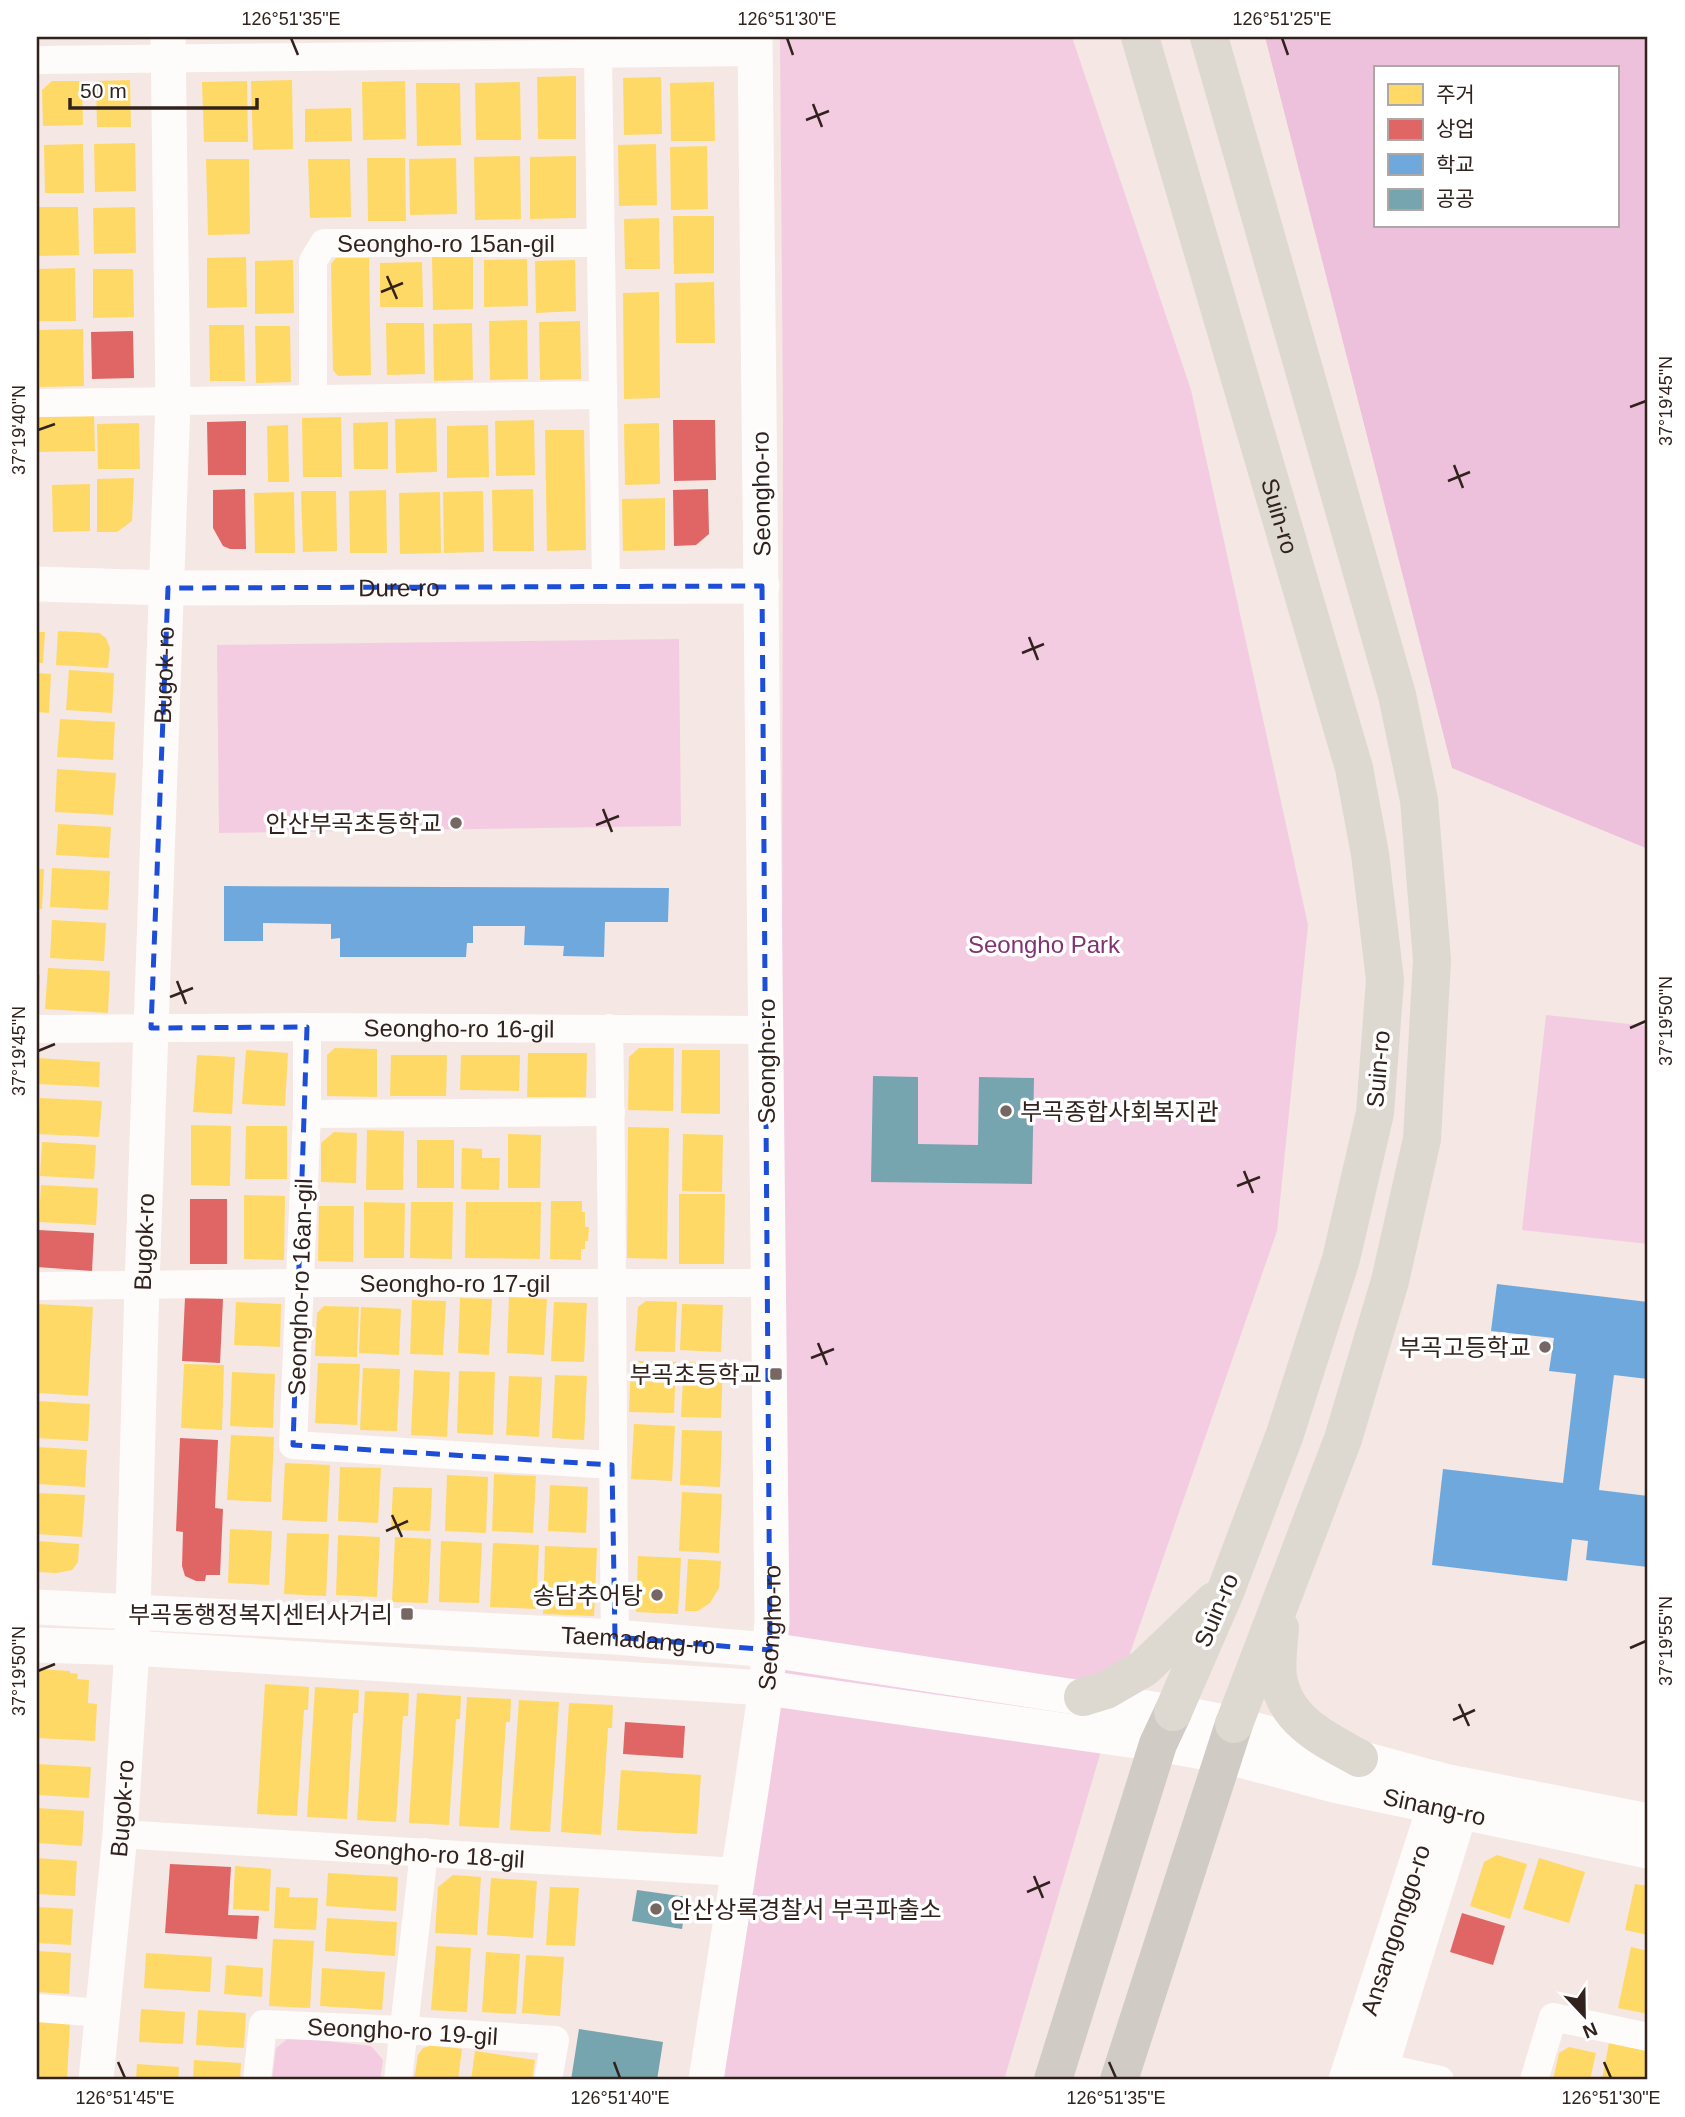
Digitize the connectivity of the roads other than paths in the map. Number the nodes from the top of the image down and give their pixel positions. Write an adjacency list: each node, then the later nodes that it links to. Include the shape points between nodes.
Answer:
1 (1209, 37): 30 (highway, Suin-ro, via 1397,695 1419,800 1432,960 1422,1139 1390,1281 1343,1439)
2 (1140, 39): 29 (highway, Suin-ro, via 1354,768 1385,980 1375,1113 1340,1259 1284,1434)
3 (755, 45): 5 (street); 13 (street, Seongho-ro)
4 (168, 48): 5 (street); 6 (street); 10 (street, Bugok-ro)
5 (598, 55): 7 (street)
6 (37, 60)
7 (600, 243): 8 (street); 9 (street, Seongho-ro 15an-gil, via 324,243 313,261)
8 (602, 395): 9 (street); 14 (street)
9 (313, 398): 10 (street)
10 (173, 401): 11 (street); 15 (street, Bugok-ro)
11 (37, 403)
12 (37, 584): 15 (street, Dure-ro)
13 (762, 586): 14 (street, Dure-ro); 20 (street, Seongho-ro)
14 (606, 587): 15 (street, Dure-ro)
15 (168, 588): 17 (street, Bugok-ro)
16 (307, 1027): 17 (street, Seongho-ro 16-gil); 18 (street, Seongho-ro 16-gil); 22 (street, Seongho-ro 16an-gil)
17 (151, 1028): 19 (street, Seongho-ro 16-gil); 26 (street, Bugok-ro)
18 (609, 1028): 20 (street, Seongho-ro 16-gil); 21 (street)
19 (37, 1030)
20 (766, 1030): 25 (street, Seongho-ro)
21 (611, 1112): 22 (street); 23 (street)
22 (307, 1114): 24 (street, Seongho-ro 16an-gil)
23 (614, 1282): 24 (street, Seongho-ro 17-gil); 25 (street, Seongho-ro 17-gil); 28 (street)
24 (301, 1283): 26 (street, Seongho-ro 17-gil); 28 (street, Seongho-ro 16an-gil, via 293,1445)
25 (767, 1283): 36 (street, Seongho-ro)
26 (142, 1285): 27 (street, Seongho-ro 17-gil); 32 (street, Bugok-ro)
27 (37, 1286)
28 (612, 1465): 33 (street)
29 (1226, 1590): 38 (highway, via 1144,1668 1107,1690); 39 (highway, Suin-ro)
30 (1282, 1598): 40 (highway, Suin-ro); 41 (highway, via 1278,1676 1288,1705 1309,1729)
31 (37, 1607): 32 (street, Taemadang-ro)
32 (133, 1611): 33 (street, Taemadang-ro); 35 (street, Bugok-ro)
33 (615, 1637): 36 (street, Taemadang-ro)
34 (37, 1645): 35 (street, Taemadang-ro)
35 (132, 1648): 37 (street, Taemadang-ro); 44 (street, Bugok-ro)
36 (770, 1650): 37 (street, Seongho-ro); 38 (street, Taemadang-ro)
37 (766, 1688): 39 (street, Taemadang-ro); 47 (street, Seongho-ro)
38 (1083, 1697): 39 (street, Taemadang-ro)
39 (1165, 1728): 40 (street, Taemadang-ro); 58 (main road, Suin-ro)
40 (1229, 1740): 41 (street, Sinang-ro); 42 (street, Sinang-ro, via 1334,1785); 59 (main road, Suin-ro)
41 (1359, 1758): 42 (street, Sinang-ro)
42 (1451, 1796): 43 (street, Sinang-ro); 46 (street, Sinang-ro); 52 (street, Ansangonggo-ro); 60 (street, Ansangonggo-ro)
43 (1648, 1821)
44 (120, 1834): 45 (street, Seongho-ro 18-gil); 49 (street, Bugok-ro)
45 (424, 1852): 47 (street, Seongho-ro 18-gil); 50 (street)
46 (1648, 1852)
47 (738, 1872): 57 (street, Seongho-ro)
48 (37, 2008): 49 (street)
49 (102, 2013): 53 (street, Bugok-ro)
50 (403, 2030): 54 (street, Seongho-ro 19-gil, via 263,2024); 55 (street); 56 (street, Seongho-ro 19-gil, via 555,2040)
51 (1648, 2037): 62 (street, via 1553,2017)
52 (1379, 2074): 61 (street)
53 (96, 2080)
54 (257, 2080)
55 (398, 2080)
56 (548, 2080)
57 (706, 2080)
58 (1053, 2080)
59 (1119, 2080)
60 (1346, 2080)
61 (1440, 2080)
62 (1534, 2080)

